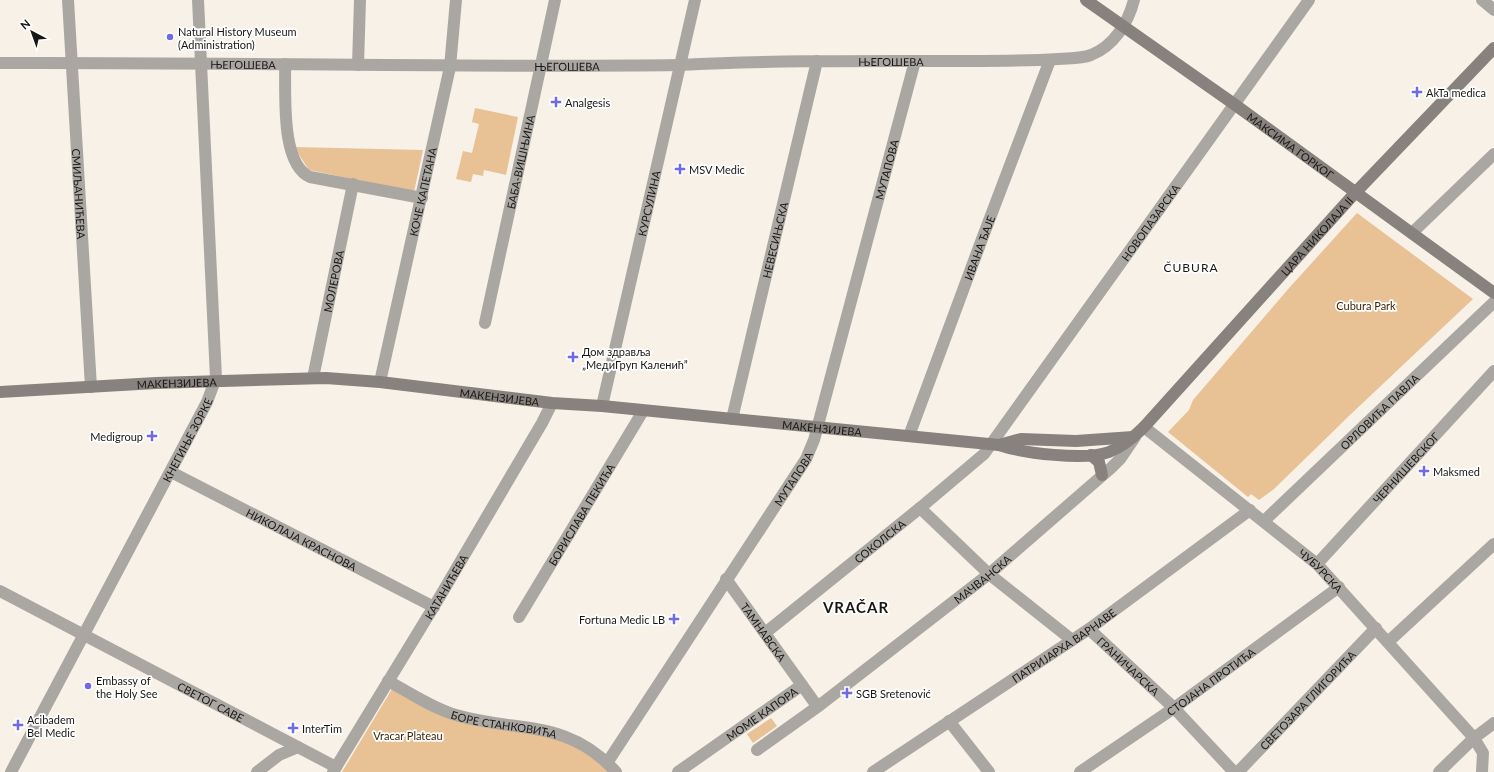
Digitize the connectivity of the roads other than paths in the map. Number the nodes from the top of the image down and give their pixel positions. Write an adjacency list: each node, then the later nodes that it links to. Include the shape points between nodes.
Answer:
1 (68, 0): 19 (street, СМИЉАНИЋЕВА)
2 (198, 0): 18 (street, КНЕГИЊЕ ЗОРКЕ)
3 (360, 0): 21 (street)
4 (456, 0): 24 (street, КОЧЕ КАПЕТАНА)
5 (555, 0): 22 (street, БАБА-ВИШЊИНА)
6 (695, 0): 23 (street, КУРСУЛИНА)
7 (1086, 0): 12 (main road, МАКСИМА ГОРКОГ)
8 (1134, 0): 12 (street, ЊЕГОШЕВА, via 1130,16)
9 (1309, 0): 25 (street, НОВОПАЗАРСКА)
10 (1482, 0): 11 (street)
11 (1494, 10)
12 (1123, 27): 14 (street, ЊЕГОШЕВА, via 1108,44 1095,53 1082,58); 25 (main road, МАКСИМА ГОРКОГ)
13 (1494, 48): 28 (main road, ЦАРА НИКОЛАЈА II)
14 (1050, 60): 16 (street, ЊЕГОШЕВА); 46 (street, ИВАНА ЂАЈЕ)
15 (817, 61): 16 (street, ЊЕГОШЕВА); 23 (street, ЊЕГОШЕВА); 43 (street, НЕВЕСИЊСКА)
16 (915, 61): 44 (street, МУТАПОВА)
17 (0, 63): 19 (street, ЊЕГОШЕВА)
18 (201, 63): 19 (street, ЊЕГОШЕВА); 20 (street, ЊЕГОШЕВА); 36 (street, КНЕГИЊЕ ЗОРКЕ, via 217,370)
19 (73, 64): 38 (street, СМИЉАНИЋЕВА)
20 (285, 64): 21 (street, ЊЕГОШЕВА); 27 (street, via 288,140 295,160 308,176)
21 (358, 65): 24 (street, ЊЕГОШЕВА)
22 (539, 65): 23 (street, ЊЕГОШЕВА); 24 (street, ЊЕГОШЕВА); 33 (street, БАБА-ВИШЊИНА)
23 (680, 65): 41 (street, КУРСУЛИНА)
24 (450, 66): 29 (street, КОЧЕ КАПЕТАНА)
25 (1234, 104): 28 (main road, МАКСИМА ГОРКОГ); 48 (street, НОВОПАЗАРСКА)
26 (1494, 154): 30 (street)
27 (353, 184): 29 (street); 35 (street, МОЛЕРОВА)
28 (1356, 193): 30 (main road, МАКСИМА ГОРКОГ); 45 (main road, ЦАРА НИКОЛАЈА II)
29 (422, 198): 37 (street, КОЧЕ КАПЕТАНА)
30 (1412, 233): 31 (main road, МАКСИМА ГОРКОГ)
31 (1494, 293)
32 (1494, 302): 54 (street, ОРЛОВИЋА ПАВЛА)
33 (485, 323)
34 (1494, 371): 56 (street, ЧЕРНИШЕВСКОГ)
35 (313, 378): 36 (main road, МАКЕНЗИЈЕВА); 37 (main road, МАКЕНЗИЈЕВА)
36 (215, 381): 38 (main road, МАКЕНЗИЈЕВА); 50 (street, КНЕГИЊЕ ЗОРКЕ, via 207,402)
37 (380, 382): 40 (main road, МАКЕНЗИЈЕВА)
38 (91, 387): 39 (main road, МАКЕНЗИЈЕВА)
39 (0, 392)
40 (552, 403): 41 (main road, МАКЕНЗИЈЕВА); 61 (street, КАТАНИЋЕВА)
41 (602, 406): 42 (main road, МАКЕНЗИЈЕВА)
42 (643, 411): 43 (main road, МАКЕНЗИЈЕВА); 62 (street, БОРИСЛАВА ПЕКИЋА)
43 (732, 419): 44 (main road, МАКЕНЗИЈЕВА)
44 (818, 428): 46 (main road, МАКЕНЗИЈЕВА); 58 (street, МУТАПОВА, via 806,459)
45 (1144, 428): 47 (main road, МАКЕНЗИЈЕВА); 53 (street, ЧУБУРСКА)
46 (909, 436): 48 (main road, МАКЕНЗИЈЕВА)
47 (1135, 436): 48 (main road, МАКЕНЗИЈЕВА, via 1076,441 1021,439); 49 (main road, МАКЕНЗИЈЕВА, via 1109,452); 51 (street, МАЧВАНСКА, via 1120,459)
48 (995, 445): 49 (main road, МАКЕНЗИЈЕВА, via 1051,454); 52 (street, СОКОЛСКА)
49 (1091, 455): 51 (main road, via 1099,462)
50 (170, 472): 61 (street, НИКОЛАЈА КРАСНОВА); 66 (street, КНЕГИЊЕ ЗОРКЕ)
51 (1102, 475): 57 (street, МАЧВАНСКА)
52 (920, 508): 57 (street); 65 (street, СОКОЛСКА)
53 (1250, 510): 54 (street, ЧУБУРСКА); 63 (street, ПАТРИЈАРХА ВАРНАВЕ)
54 (1264, 521): 56 (street, ЧУБУРСКА)
55 (1494, 544): 68 (street)
56 (1317, 564): 59 (street, ЧУБУРСКА)
57 (989, 574): 67 (street); 71 (street, МАЧВАНСКА)
58 (726, 580): 65 (street, ТАМНАВСКА); 80 (street, МУТАПОВА)
59 (1339, 587): 64 (street, ЧУБУРСКА); 72 (street, СТОЈАНА ПРОТИЋА)
60 (0, 591): 66 (street, СВЕТОГ САВЕ)
61 (434, 607): 69 (street, КАТАНИЋЕВА)
62 (519, 617)
63 (1089, 628): 67 (street, ПАТРИЈАРХА ВАРНАВЕ); 72 (street, ГРАНИЧАРСКА)
64 (1376, 628): 68 (street, ЧУБУРСКА); 81 (street, СВЕТОЗАРА ГЛИГОРИЋА)
65 (765, 633): 70 (street, ТАМНАВСКА)
66 (85, 635): 75 (street, СВЕТОГ САВЕ); 83 (street, КНЕГИЊЕ ЗОРКЕ)
67 (1072, 640): 73 (street, ПАТРИЈАРХА ВАРНАВЕ)
68 (1388, 642): 76 (street, ЧУБУРСКА)
69 (388, 681): 80 (street, БОРЕ СТАНКОВИЋА, via 455,715 564,735 585,746); 82 (street, КАТАНИЋЕВА)
70 (802, 685): 71 (street, МОМЕ КАПОРА); 86 (street, МОМЕ КАПОРА)
71 (818, 706): 78 (street)
72 (1174, 708): 89 (street, СТОЈАНА ПРОТИЋА); 90 (street, ГРАНИЧАРСКА)
73 (949, 721): 87 (street, ПАТРИЈАРХА ВАРНАВЕ); 88 (street)
74 (1494, 723): 76 (street)
75 (274, 735): 77 (street, СВЕТОГ САВЕ); 79 (street, via 279,742)
76 (1474, 738): 91 (street); 92 (street, ЧУБУРСКА, via 1483,753)
77 (298, 747): 79 (street); 82 (street, СВЕТОГ САВЕ)
78 (757, 750)
79 (279, 755): 84 (street)
80 (607, 763): 85 (street, БОРЕ СТАНКОВИЋА)
81 (1245, 769)
82 (335, 770)
83 (11, 772)
84 (257, 772)
85 (616, 772)
86 (678, 772)
87 (873, 772)
88 (989, 772)
89 (1080, 772)
90 (1234, 772)
91 (1439, 772)
92 (1482, 772)

